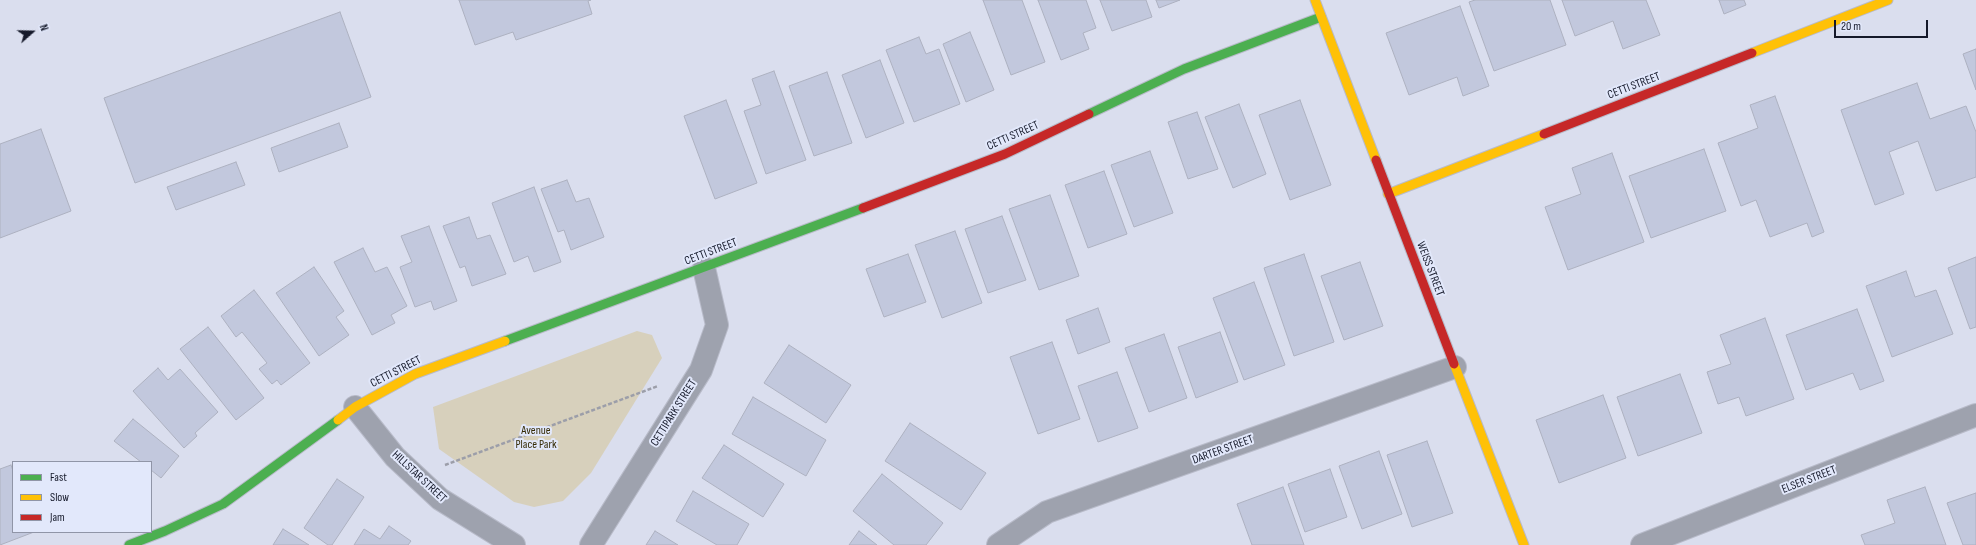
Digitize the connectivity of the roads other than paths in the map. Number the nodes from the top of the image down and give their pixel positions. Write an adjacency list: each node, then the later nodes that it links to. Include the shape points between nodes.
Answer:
1 (1315, 0): 3 (street, WEISS STREET)
2 (1888, 0): 4 (street, CETTI STREET)
3 (1321, 17): 4 (street, WEISS STREET); 5 (street, CETTI STREET, via 1184,69 1005,154)
4 (1388, 194): 6 (street, WEISS STREET)
5 (704, 268): 7 (street, CETTI STREET, via 415,374); 11 (street, CETTIPARK STREET, via 717,326 701,370)
6 (1455, 367): 12 (street, DARTER STREET, via 1047,512); 13 (street, WEISS STREET)
7 (356, 407): 9 (street, CETTI STREET, via 222,504); 10 (street, HILLSTAR STREET, via 395,457 440,499)
8 (1976, 415): 14 (street, ELSER STREET)
9 (129, 545)
10 (514, 545)
11 (591, 545)
12 (998, 545)
13 (1524, 545)
14 (1642, 545)

